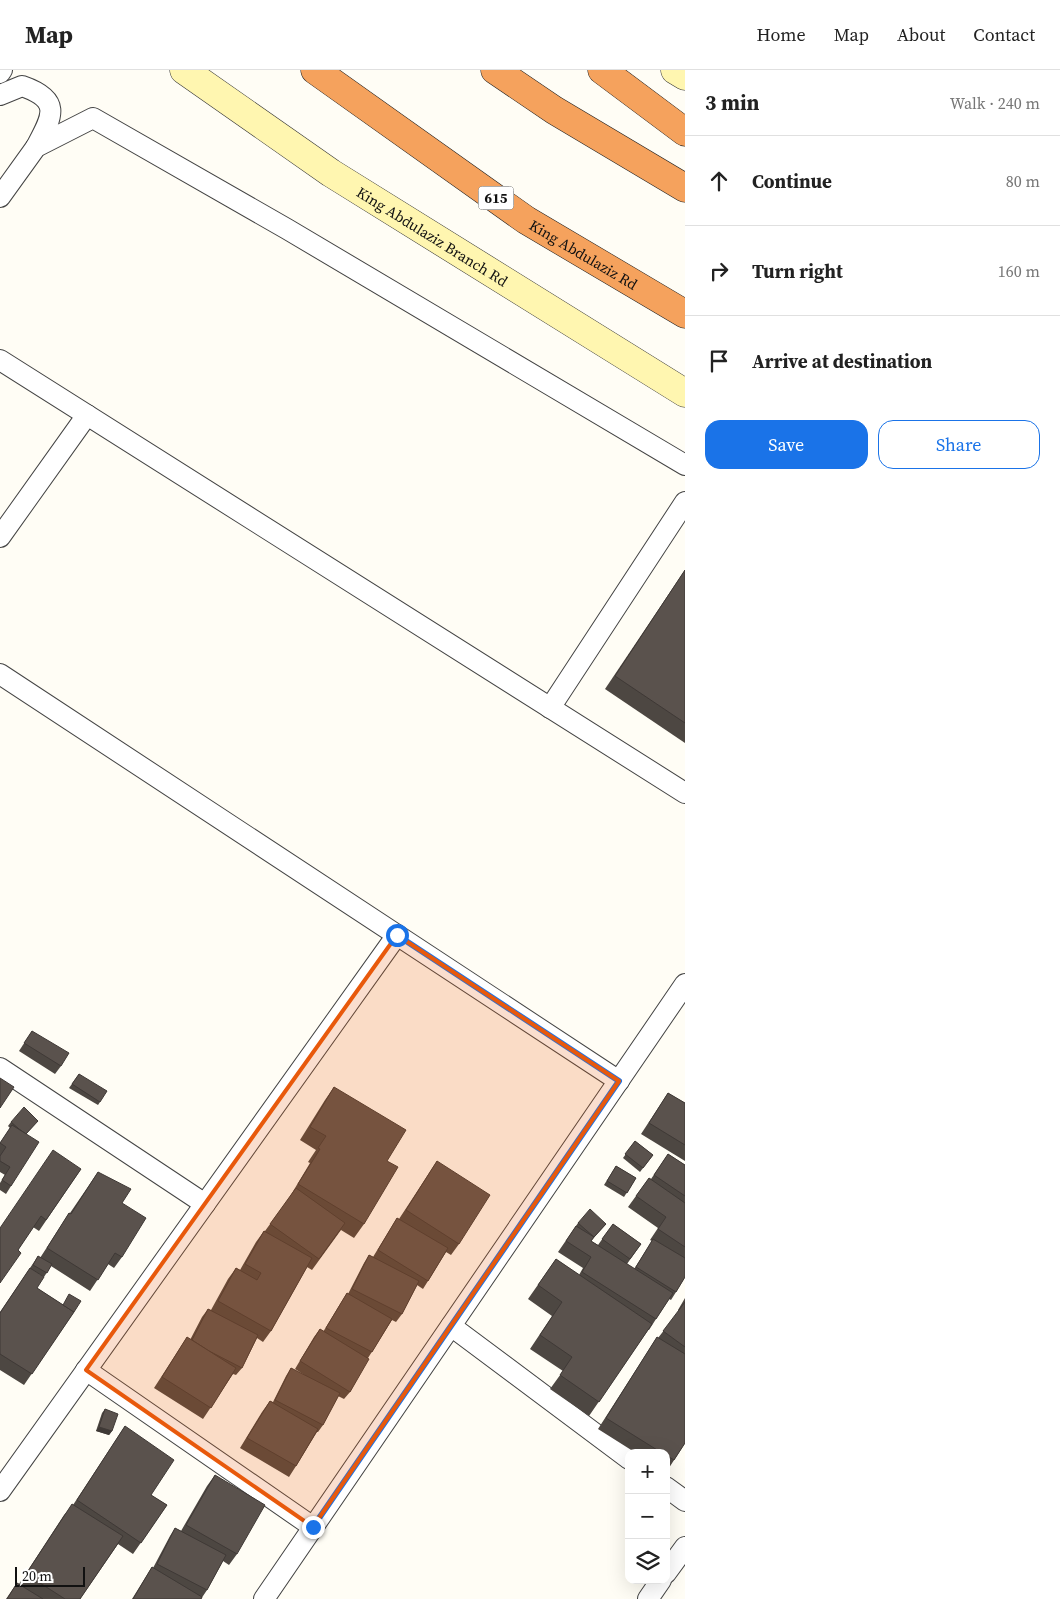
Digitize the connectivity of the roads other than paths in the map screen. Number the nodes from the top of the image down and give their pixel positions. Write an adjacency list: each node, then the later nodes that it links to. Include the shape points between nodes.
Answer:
1 (184, 70): 14 (main road, King Abdulaziz Branch Rd, via 331,173)
2 (315, 70): 12 (highway, King Abdulaziz Rd / 615, via 526,220)
3 (495, 70): 10 (highway, via 554,110)
4 (602, 70): 8 (highway)
5 (675, 70): 6 (main road)
6 (685, 76)
7 (0, 95): 9 (street, via 22,86 38,91 49,103 51,118)
8 (685, 132)
9 (36, 147): 11 (street); 16 (street, via 93,118)
10 (685, 188)
11 (0, 197)
12 (685, 314)
13 (0, 360): 15 (street)
14 (685, 394)
15 (87, 415): 18 (street); 20 (street)
16 (685, 465)
17 (685, 502): 20 (street)
18 (0, 537)
19 (0, 674): 22 (street)
20 (550, 708): 21 (street)
21 (685, 793)
22 (397, 935): 25 (street); 26 (street)
23 (685, 984): 25 (street)
24 (0, 1068): 26 (street)
25 (619, 1081): 27 (street)
26 (205, 1204): 28 (street)
27 (451, 1326): 29 (street); 33 (street)
28 (86, 1370): 30 (street); 33 (street)
29 (625, 1456)
30 (4, 1479)
31 (670, 1490): 32 (street)
32 (685, 1501)
33 (313, 1527): 37 (street)
34 (685, 1547): 35 (street)
35 (670, 1568)
36 (658, 1584): 38 (street)
37 (264, 1599)
38 (648, 1599)

